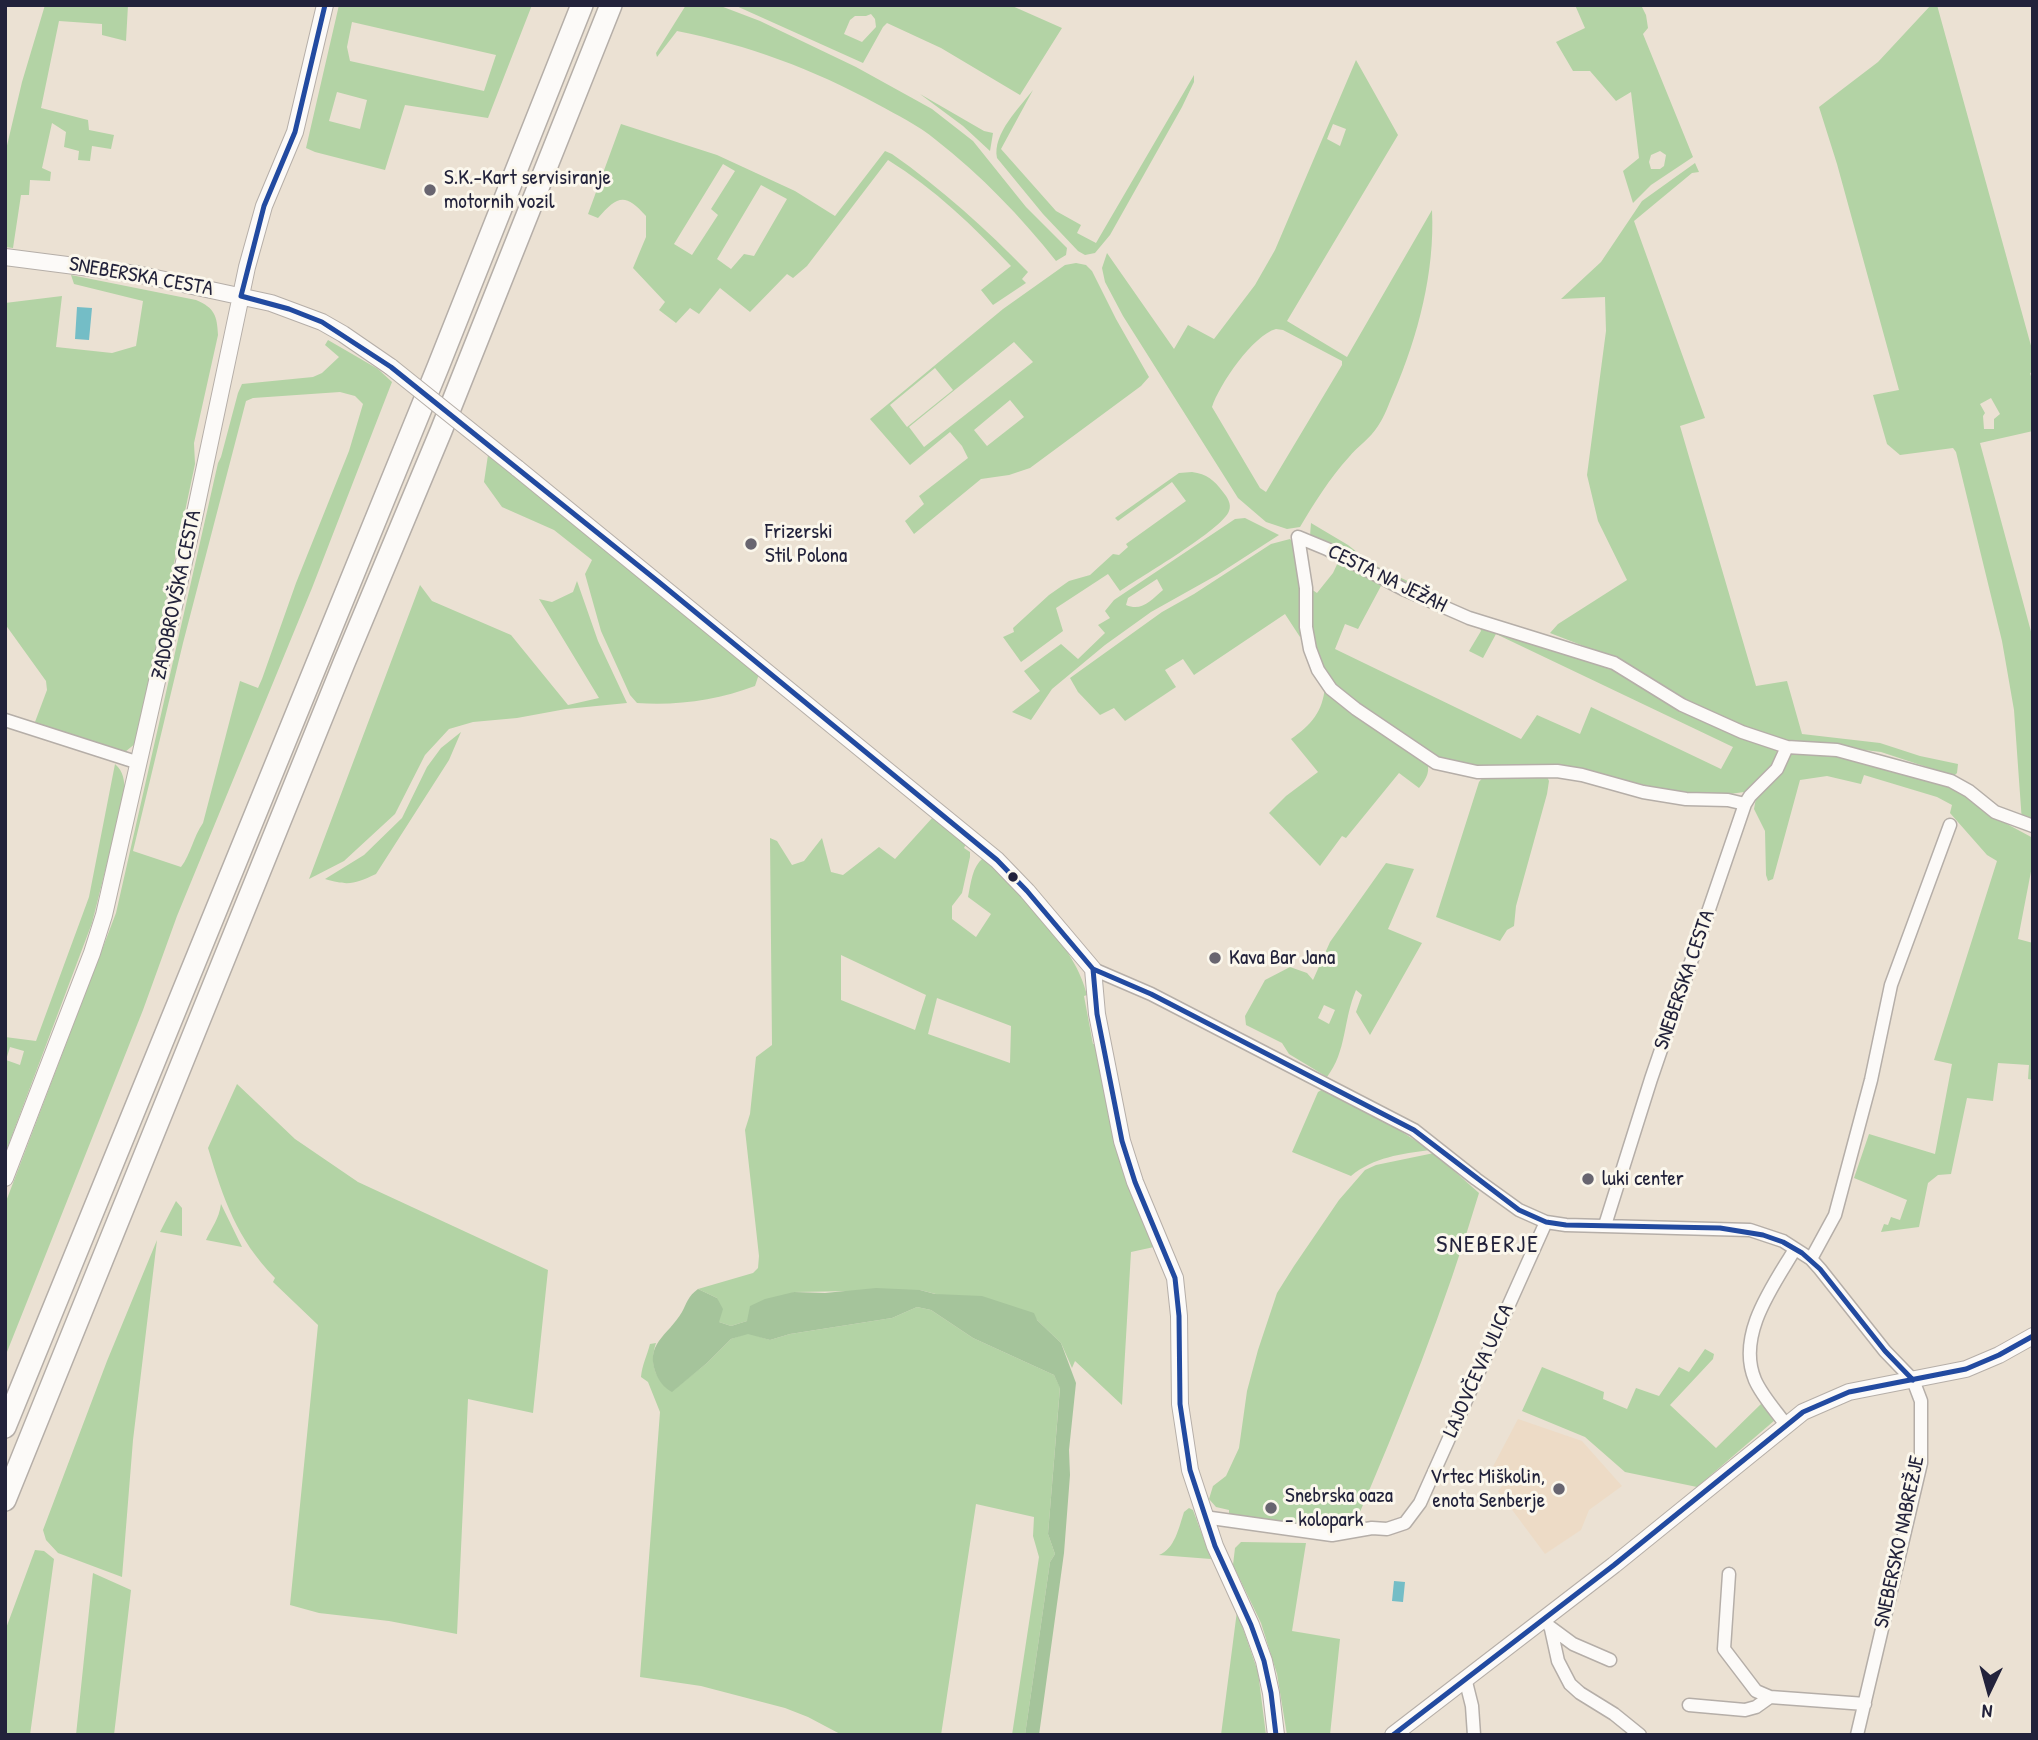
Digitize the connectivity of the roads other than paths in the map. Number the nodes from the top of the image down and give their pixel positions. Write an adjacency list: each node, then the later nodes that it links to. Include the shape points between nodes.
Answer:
1 (324, 5): 5 (street, ZADOBROVŠKA CESTA, via 295,132 264,206)
2 (582, 5): 21 (highway)
3 (611, 5): 22 (highway)
4 (5, 257): 5 (street, SNEBERSKA CESTA, via 137,274)
5 (241, 296): 8 (street, ZADOBROVŠKA CESTA); 12 (street, SNEBERSKA CESTA, bridge, via 322,322 391,367 997,860)
6 (5, 720): 8 (street)
7 (1787, 747): 9 (street, SNEBERSKA CESTA, via 1777,769); 9 (street, CESTA NA JEŽAH, via 1742,733 1682,705 1614,663 1469,618 1298,537 1306,627 1318,670 1331,689 1356,709 1436,763 1477,772 1541,770 1582,775 1643,792); 11 (street, CESTA NA JEŽAH, via 1837,750 1951,781 1995,812)
8 (139, 762): 13 (street, ZADOBROVŠKA CESTA, via 100,928)
9 (1745, 804): 15 (street, SNEBERSKA CESTA)
10 (1950, 825): 17 (street, via 1891,985 1835,1215)
11 (2033, 826)
12 (1093, 969): 14 (street, SNEBERSKA CESTA, via 1151,993 1414,1130 1519,1210); 23 (street, via 1097,1014 1122,1141 1175,1278 1182,1425)
13 (5, 1178)
14 (1546, 1222): 15 (street, SNEBERSKA CESTA); 23 (street, LAJOVČEVA ULICA, via 1420,1503 1405,1523 1332,1535)
15 (1605, 1225): 16 (street, SNEBERSKA CESTA, via 1750,1230)
16 (1795, 1249): 17 (street, SNEBERSKA CESTA); 20 (street, via 1760,1310 1751,1349 1755,1379)
17 (1811, 1259): 19 (street, SNEBERSKA CESTA)
18 (2033, 1336): 19 (street, via 1974,1366)
19 (1913, 1380): 20 (street, via 1849,1392); 30 (street, SNEBERSKO NABREŽJE, via 1921,1401 1922,1463)
20 (1786, 1424): 25 (street)
21 (5, 1427)
22 (5, 1500)
23 (1204, 1517): 31 (street, via 1264,1661)
24 (1729, 1574): 28 (street, via 1724,1649 1756,1691)
25 (1548, 1624): 26 (street, via 1573,1644); 27 (street); 34 (street, via 1570,1684)
26 (1610, 1660)
27 (1465, 1678): 32 (street); 33 (street)
28 (1770, 1698): 29 (street, via 1745,1710); 30 (street)
29 (1689, 1704)
30 (1865, 1704): 35 (street, SNEBERSKO NABREŽJE)
31 (1276, 1735)
32 (1392, 1735)
33 (1474, 1735)
34 (1640, 1735)
35 (1857, 1735)

